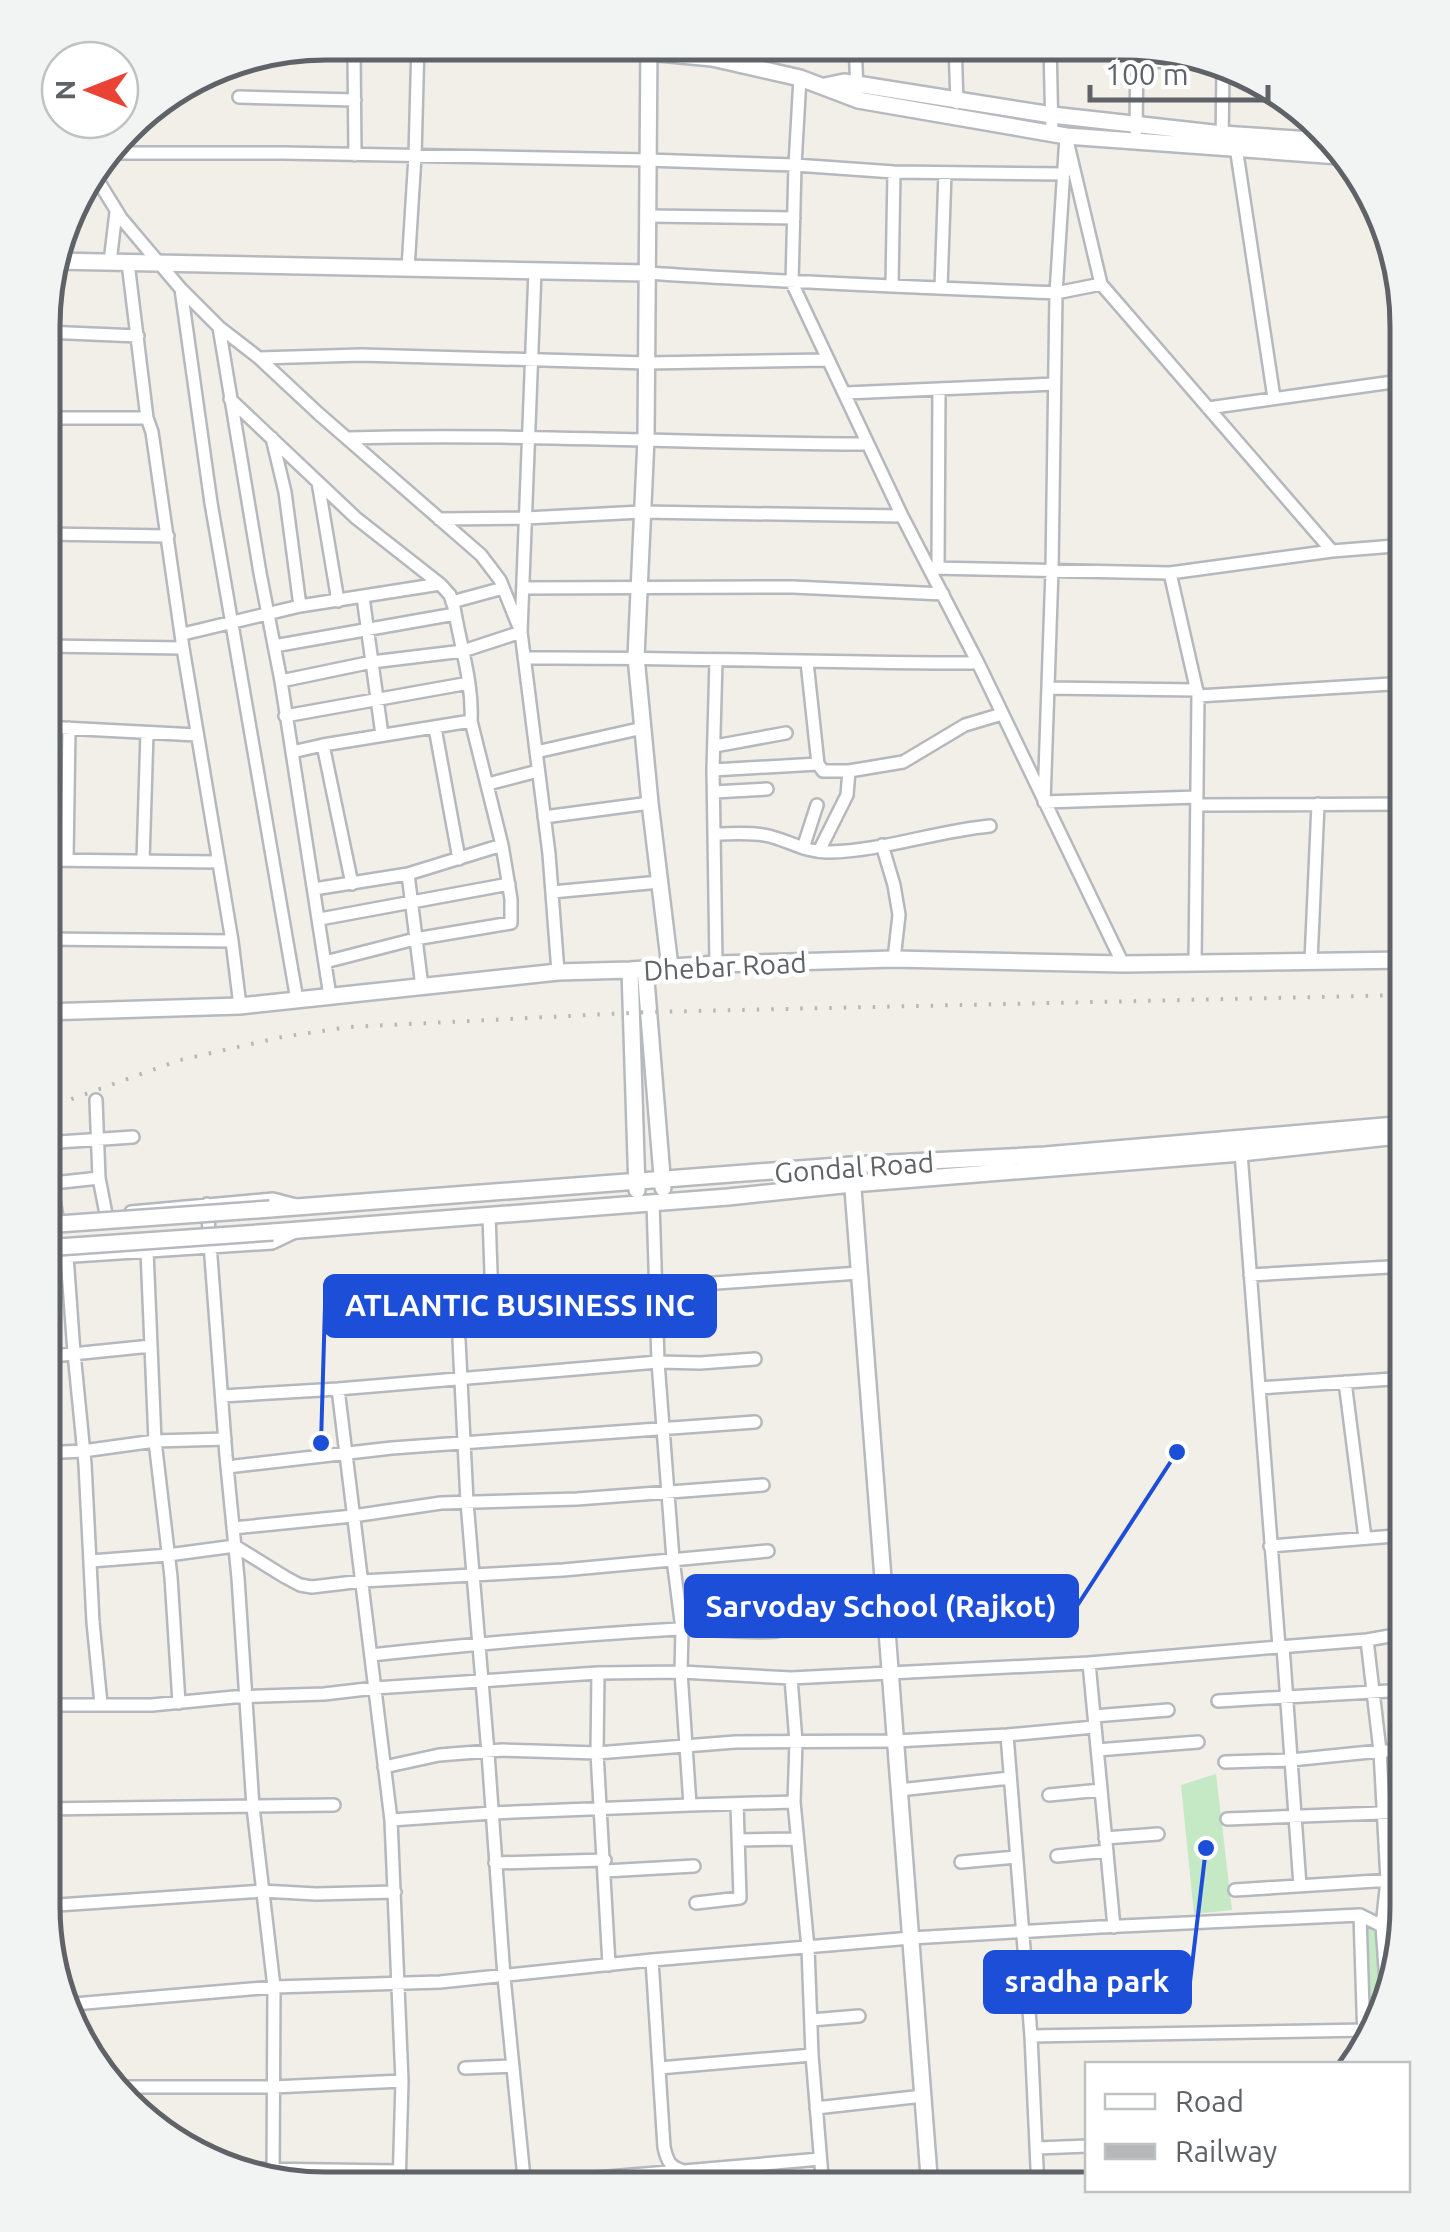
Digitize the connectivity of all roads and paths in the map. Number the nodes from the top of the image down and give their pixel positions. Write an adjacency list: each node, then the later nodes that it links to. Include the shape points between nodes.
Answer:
1 (743, 60): 10 (street)
2 (856, 60): 12 (street)
3 (955, 60): 15 (street)
4 (1050, 60): 16 (street)
5 (354, 61): 14 (street)
6 (418, 61): 25 (street)
7 (639, 61): 26 (street)
8 (1138, 62): 9 (street); 17 (street)
9 (1152, 62)
10 (800, 78): 12 (street, via 837,94); 27 (street)
11 (1224, 79): 21 (street)
12 (857, 92): 15 (street)
13 (239, 97): 14 (street)
14 (355, 100): 24 (street)
15 (957, 109): 16 (street); 18 (street)
16 (1052, 115): 17 (street); 18 (street)
17 (1136, 123): 19 (street); 21 (street)
18 (1059, 135): 19 (street); 30 (street); 43 (street)
19 (1136, 140): 21 (street)
20 (1315, 141): 21 (street)
21 (1227, 142): 23 (street); 60 (street)
22 (125, 153): 24 (street)
23 (1327, 154)
24 (355, 155): 25 (street)
25 (415, 156): 26 (street); 39 (street)
26 (647, 160): 27 (street); 33 (street)
27 (795, 165): 28 (street); 34 (street)
28 (894, 172): 29 (street); 44 (street)
29 (945, 172): 30 (street); 45 (street)
30 (1064, 174): 47 (street)
31 (101, 185): 32 (street)
32 (116, 211): 36 (street); 38 (street)
33 (647, 216): 34 (street); 41 (street)
34 (794, 218): 42 (street)
35 (68, 261): 36 (street)
36 (110, 262): 37 (street)
37 (128, 262): 38 (street); 50 (street)
38 (159, 263): 39 (street); 46 (street)
39 (408, 268): 40 (street)
40 (534, 271): 41 (street); 52 (street)
41 (646, 273): 42 (street); 54 (street)
42 (792, 283): 44 (street); 53 (street)
43 (1101, 284): 47 (street); 61 (street)
44 (892, 285): 45 (street)
45 (941, 288): 47 (street)
46 (181, 289): 48 (street); 91 (street)
47 (1056, 293): 56 (street)
48 (219, 327): 51 (street); 59 (street)
49 (60, 333): 50 (street)
50 (138, 336): 63 (street)
51 (259, 358): 52 (street); 65 (street)
52 (530, 360): 54 (street); 66 (street)
53 (827, 360): 54 (street); 58 (street)
54 (646, 363): 67 (street)
55 (1390, 382): 60 (street)
56 (1054, 384): 57 (street); 79 (street)
57 (939, 389): 58 (street); 78 (street)
58 (846, 393): 68 (street)
59 (230, 398): 64 (street); 90 (street)
60 (1274, 398): 61 (street)
61 (1208, 408): 77 (street)
62 (60, 418): 63 (street)
63 (147, 418): 75 (street)
64 (272, 438): 69 (street); 88 (street)
65 (348, 438): 66 (street); 73 (street)
66 (528, 438): 67 (street); 72 (street)
67 (646, 438): 68 (street); 70 (street)
68 (868, 444): 71 (street)
69 (318, 482): 81 (street); 87 (street)
70 (642, 512): 71 (street); 72 (street); 84 (street)
71 (902, 516): 78 (street)
72 (526, 518): 73 (street); 83 (street)
73 (439, 519): 82 (street, via 492,566)
74 (60, 534): 75 (street)
75 (168, 536): 94 (street)
76 (1390, 546): 77 (street)
77 (1332, 551): 80 (street)
78 (934, 568): 79 (street); 85 (street)
79 (1052, 570): 80 (street); 107 (street)
80 (1170, 573): 108 (street)
81 (440, 584): 86 (street); 89 (street)
82 (503, 588): 89 (street); 93 (street)
83 (523, 588): 84 (street); 93 (street)
84 (639, 588): 85 (street); 98 (street)
85 (943, 594): 103 (street)
86 (363, 597): 87 (street); 92 (street)
87 (338, 601): 88 (street)
88 (300, 606): 90 (street)
89 (454, 608): 92 (street); 97 (street)
90 (268, 613): 91 (street); 96 (street)
91 (233, 621): 94 (street); 173 (street)
92 (367, 629): 96 (street); 101 (street)
93 (521, 632): 97 (street); 99 (street)
94 (183, 641): 95 (street); 119 (street)
95 (60, 645)
96 (274, 646): 104 (street)
97 (463, 651): 101 (street); 105 (street)
98 (636, 657): 99 (street); 100 (street); 116 (street)
99 (524, 658): 124 (street)
100 (716, 660): 102 (street); 122 (street)
101 (372, 662): 104 (street); 109 (street)
102 (807, 662): 103 (street); 125 (street)
103 (978, 663): 110 (street)
104 (281, 681): 111 (street)
105 (469, 684): 109 (street); 112 (street)
106 (1390, 684): 108 (street)
107 (1048, 688): 108 (street); 133 (street)
108 (1197, 693): 132 (street)
109 (377, 699): 111 (street); 120 (street)
110 (1002, 714): 128 (street, via 965,725 903,762); 133 (street)
111 (285, 716): 123 (street)
112 (471, 721): 115 (street); 129 (street)
113 (60, 728): 114 (street)
114 (69, 728): 117 (street); 147 (street)
115 (435, 728): 120 (street); 145 (street)
116 (643, 728): 124 (street); 134 (street)
117 (147, 733): 119 (street); 148 (street)
118 (786, 733): 122 (street)
119 (197, 734): 149 (street)
120 (382, 736): 121 (street)
121 (323, 744): 123 (street); 152 (street)
122 (715, 746): 126 (street)
123 (292, 752): 154 (street)
124 (536, 752): 127 (street)
125 (818, 764): 126 (street); 128 (street, via 823,771)
126 (713, 770): 131 (street)
127 (538, 771): 129 (street); 138 (street)
128 (849, 771): 144 (street, via 847,795)
129 (488, 784): 141 (street)
130 (767, 789): 131 (street)
131 (714, 792): 140 (street)
132 (1197, 801): 133 (street); 136 (street); 165 (street)
133 (1044, 802): 167 (street)
134 (650, 803): 138 (street); 151 (street)
135 (817, 804): 143 (street)
136 (1318, 804): 137 (street); 163 (street)
137 (1390, 804)
138 (544, 817): 155 (street)
139 (990, 826): 142 (street)
140 (715, 834): 143 (street, via 759,834); 166 (street)
141 (502, 845): 145 (street); 153 (street)
142 (882, 845): 144 (street); 161 (street, via 900,915)
143 (803, 848): 144 (street)
144 (819, 851)
145 (459, 858): 150 (street)
146 (60, 860): 147 (street)
147 (67, 860): 148 (street)
148 (144, 861): 149 (street)
149 (219, 862): 160 (street)
150 (408, 874): 152 (street); 156 (street)
151 (660, 882): 155 (street); 168 (street)
152 (352, 884): 154 (street)
153 (509, 884): 156 (street); 159 (street, via 511,924)
154 (314, 889): 157 (street)
155 (552, 892): 170 (street)
156 (411, 902): 157 (street); 159 (street)
157 (320, 919): 164 (street)
158 (60, 939): 160 (street)
159 (416, 939): 164 (street); 171 (street)
160 (232, 941): 174 (street)
161 (894, 960): 166 (street, Dhebar Road); 167 (street, Dhebar Road)
162 (1390, 960): 163 (street, Dhebar Road)
163 (1311, 961): 165 (street, Dhebar Road)
164 (325, 962): 172 (street)
165 (1196, 963): 167 (street, Dhebar Road)
166 (716, 964): 168 (street, Dhebar Road)
167 (1123, 964)
168 (670, 967): 169 (street, Dhebar Road)
169 (638, 969): 170 (street, Dhebar Road); 185 (street); 186 (street)
170 (558, 972): 171 (street, Dhebar Road)
171 (422, 987): 172 (street, Dhebar Road)
172 (330, 996): 173 (street, Dhebar Road)
173 (297, 1000): 174 (street, Dhebar Road)
174 (240, 1006): 175 (street, Dhebar Road)
175 (60, 1012)
176 (96, 1100): 180 (street)
177 (1389, 1125): 183 (street, Gondal Road)
178 (134, 1136): 180 (street)
179 (1389, 1137): 182 (street, Gondal Road)
180 (97, 1140): 181 (street); 184 (street)
181 (60, 1142)
182 (1241, 1152): 188 (street, Gondal Road); 204 (street)
183 (851, 1165): 185 (street, Gondal Road); 188 (street)
184 (100, 1178): 187 (street); 192 (street)
185 (662, 1180): 186 (street, Gondal Road); 189 (street)
186 (636, 1181): 189 (street); 191 (street, Gondal Road)
187 (60, 1183)
188 (852, 1184): 189 (street, Gondal Road); 203 (street)
189 (652, 1202): 193 (street, Gondal Road); 205 (street)
190 (207, 1204): 191 (street, via 274,1199); 192 (street); 197 (street)
191 (300, 1206): 195 (street, Gondal Road, bridge)
192 (106, 1214): 194 (street)
193 (489, 1215): 196 (street, Gondal Road); 206 (street)
194 (60, 1219)
195 (60, 1219)
196 (301, 1229): 197 (street, via 272,1242); 198 (street, Gondal Road, bridge)
197 (212, 1246): 199 (street); 219 (street)
198 (60, 1247)
199 (147, 1252): 200 (street); 209 (street)
200 (67, 1256): 201 (street); 210 (street)
201 (60, 1257)
202 (1389, 1267): 204 (street)
203 (860, 1273): 205 (street); 254 (street)
204 (1250, 1274): 217 (street)
205 (656, 1288): 206 (street); 213 (street)
206 (492, 1300): 207 (street)
207 (444, 1302)
208 (459, 1340): 214 (street)
209 (150, 1346): 210 (street); 223 (street)
210 (74, 1355): 211 (street); 225 (street)
211 (60, 1356)
212 (755, 1359): 213 (street)
213 (658, 1362): 214 (street); 221 (street)
214 (460, 1378): 218 (street); 224 (street)
215 (1389, 1379): 216 (street)
216 (1345, 1382): 217 (street); 235 (street)
217 (1259, 1388): 237 (street)
218 (338, 1389): 219 (street); 227 (street)
219 (222, 1396): 222 (street)
220 (756, 1422): 221 (street)
221 (664, 1428): 224 (street); 230 (street)
222 (225, 1439): 223 (street); 228 (street)
223 (154, 1441): 225 (street); 239 (street)
224 (464, 1444): 227 (street); 231 (street)
225 (83, 1451): 226 (street); 241 (street)
226 (60, 1452)
227 (347, 1452): 228 (street); 232 (street)
228 (227, 1467): 233 (street)
229 (763, 1485): 230 (street)
230 (669, 1493): 231 (street); 240 (street)
231 (467, 1502): 232 (street); 242 (street)
232 (353, 1516): 233 (street); 243 (street)
233 (233, 1528): 236 (street)
234 (1389, 1536): 235 (street)
235 (1365, 1538): 237 (street)
236 (235, 1546): 239 (street); 243 (street, via 300,1585); 260 (street)
237 (1270, 1546): 249 (street)
238 (768, 1551): 240 (street)
239 (168, 1555): 241 (street); 263 (street)
240 (673, 1560): 242 (street); 244 (street)
241 (91, 1561): 264 (street)
242 (474, 1575): 243 (street); 248 (street)
243 (362, 1581): 250 (street)
244 (682, 1629): 245 (street); 248 (street); 253 (street)
245 (778, 1631)
246 (1389, 1636): 247 (street)
247 (1368, 1640): 249 (street); 259 (street)
248 (479, 1644): 250 (street); 256 (street)
249 (1281, 1647): 251 (street); 261 (street)
250 (371, 1655): 257 (street)
251 (1089, 1664): 254 (street); 267 (street)
252 (598, 1672): 253 (street); 256 (street); 277 (street)
253 (680, 1672): 255 (street); 272 (street)
254 (890, 1672): 255 (street); 269 (street)
255 (790, 1678): 270 (street)
256 (482, 1682): 257 (street); 276 (street)
257 (375, 1688): 260 (street); 280 (street)
258 (1389, 1691): 259 (street)
259 (1373, 1692): 261 (street); 274 (street)
260 (248, 1697): 263 (street); 289 (street)
261 (1285, 1698): 262 (street); 278 (street)
262 (1218, 1701)
263 (179, 1702): 264 (street)
264 (101, 1704): 265 (street)
265 (60, 1705)
266 (1168, 1710): 267 (street)
267 (1094, 1722): 268 (street); 273 (street)
268 (1007, 1735): 269 (street); 281 (street)
269 (896, 1741): 270 (street); 282 (street)
270 (796, 1742): 272 (street); 285 (street)
271 (1198, 1742): 273 (street)
272 (686, 1747): 277 (street); 288 (street)
273 (1097, 1750): 283 (street)
274 (1380, 1751): 275 (street); 278 (street); 293 (street)
275 (1389, 1751)
276 (488, 1753): 277 (street); 280 (street); 292 (street)
277 (598, 1753): 291 (street)
278 (1291, 1760): 279 (street); 295 (street)
279 (1225, 1762)
280 (384, 1767): 297 (street)
281 (1010, 1778): 282 (street); 303 (street)
282 (900, 1790): 320 (street)
283 (1101, 1790): 284 (street); 301 (street)
284 (1049, 1795)
285 (794, 1802): 286 (street); 300 (street)
286 (737, 1804): 288 (street); 299 (street)
287 (334, 1805): 289 (street)
288 (690, 1805): 291 (street)
289 (253, 1808): 290 (street); 311 (street)
290 (60, 1809)
291 (602, 1809): 292 (street); 306 (street)
292 (492, 1812): 297 (street); 305 (street)
293 (1382, 1812): 294 (street); 295 (street); 308 (street)
294 (1389, 1812)
295 (1297, 1817): 296 (street); 309 (street)
296 (1227, 1819)
297 (391, 1820): 312 (street)
298 (1158, 1834): 301 (street)
299 (738, 1840): 300 (street); 313 (street, via 740,1898)
300 (797, 1840): 321 (street)
301 (1106, 1845): 302 (street); 318 (street)
302 (1057, 1856)
303 (1016, 1857): 304 (street); 319 (street)
304 (961, 1862)
305 (495, 1863): 306 (street); 325 (street)
306 (605, 1866): 307 (street); 324 (street)
307 (694, 1866)
308 (1387, 1880): 309 (street); 316 (street)
309 (1300, 1886): 310 (street)
310 (1235, 1890)
311 (262, 1891): 312 (street); 314 (street); 327 (street)
312 (395, 1892): 326 (street)
313 (696, 1903)
314 (60, 1905)
315 (1360, 1915): 316 (street); 318 (street); 330 (street)
316 (1382, 1926): 317 (street); 323 (street)
317 (1389, 1926)
318 (1114, 1927): 319 (street)
319 (1022, 1932): 320 (street); 333 (street)
320 (911, 1938): 321 (street); 341 (street)
321 (808, 1948): 322 (street); 331 (street)
322 (652, 1960): 324 (street); 337 (street)
323 (1384, 1960)
324 (610, 1965): 325 (street)
325 (504, 1977): 326 (street); 335 (street)
326 (398, 1982): 327 (street); 338 (street)
327 (274, 1987): 328 (street); 339 (street)
328 (79, 2004)
329 (859, 2016): 331 (street)
330 (1364, 2019)
331 (811, 2020): 334 (street)
332 (1357, 2034): 333 (street)
333 (1031, 2036): 344 (street)
334 (812, 2055): 337 (street); 342 (street)
335 (513, 2066): 336 (street); 350 (street)
336 (464, 2068)
337 (659, 2068): 348 (street, via 667,2160)
338 (402, 2082): 339 (street); 347 (street)
339 (273, 2087): 340 (street); 346 (street)
340 (133, 2088)
341 (923, 2096): 342 (street); 353 (street)
342 (816, 2108): 345 (street)
343 (1085, 2146): 344 (street)
344 (1037, 2148): 354 (street)
345 (820, 2158): 348 (street); 352 (street)
346 (273, 2166)
347 (399, 2171): 349 (street)
348 (684, 2171): 351 (street)
349 (368, 2172)
350 (524, 2172)
351 (673, 2172)
352 (821, 2172)
353 (929, 2172)
354 (1038, 2172)

